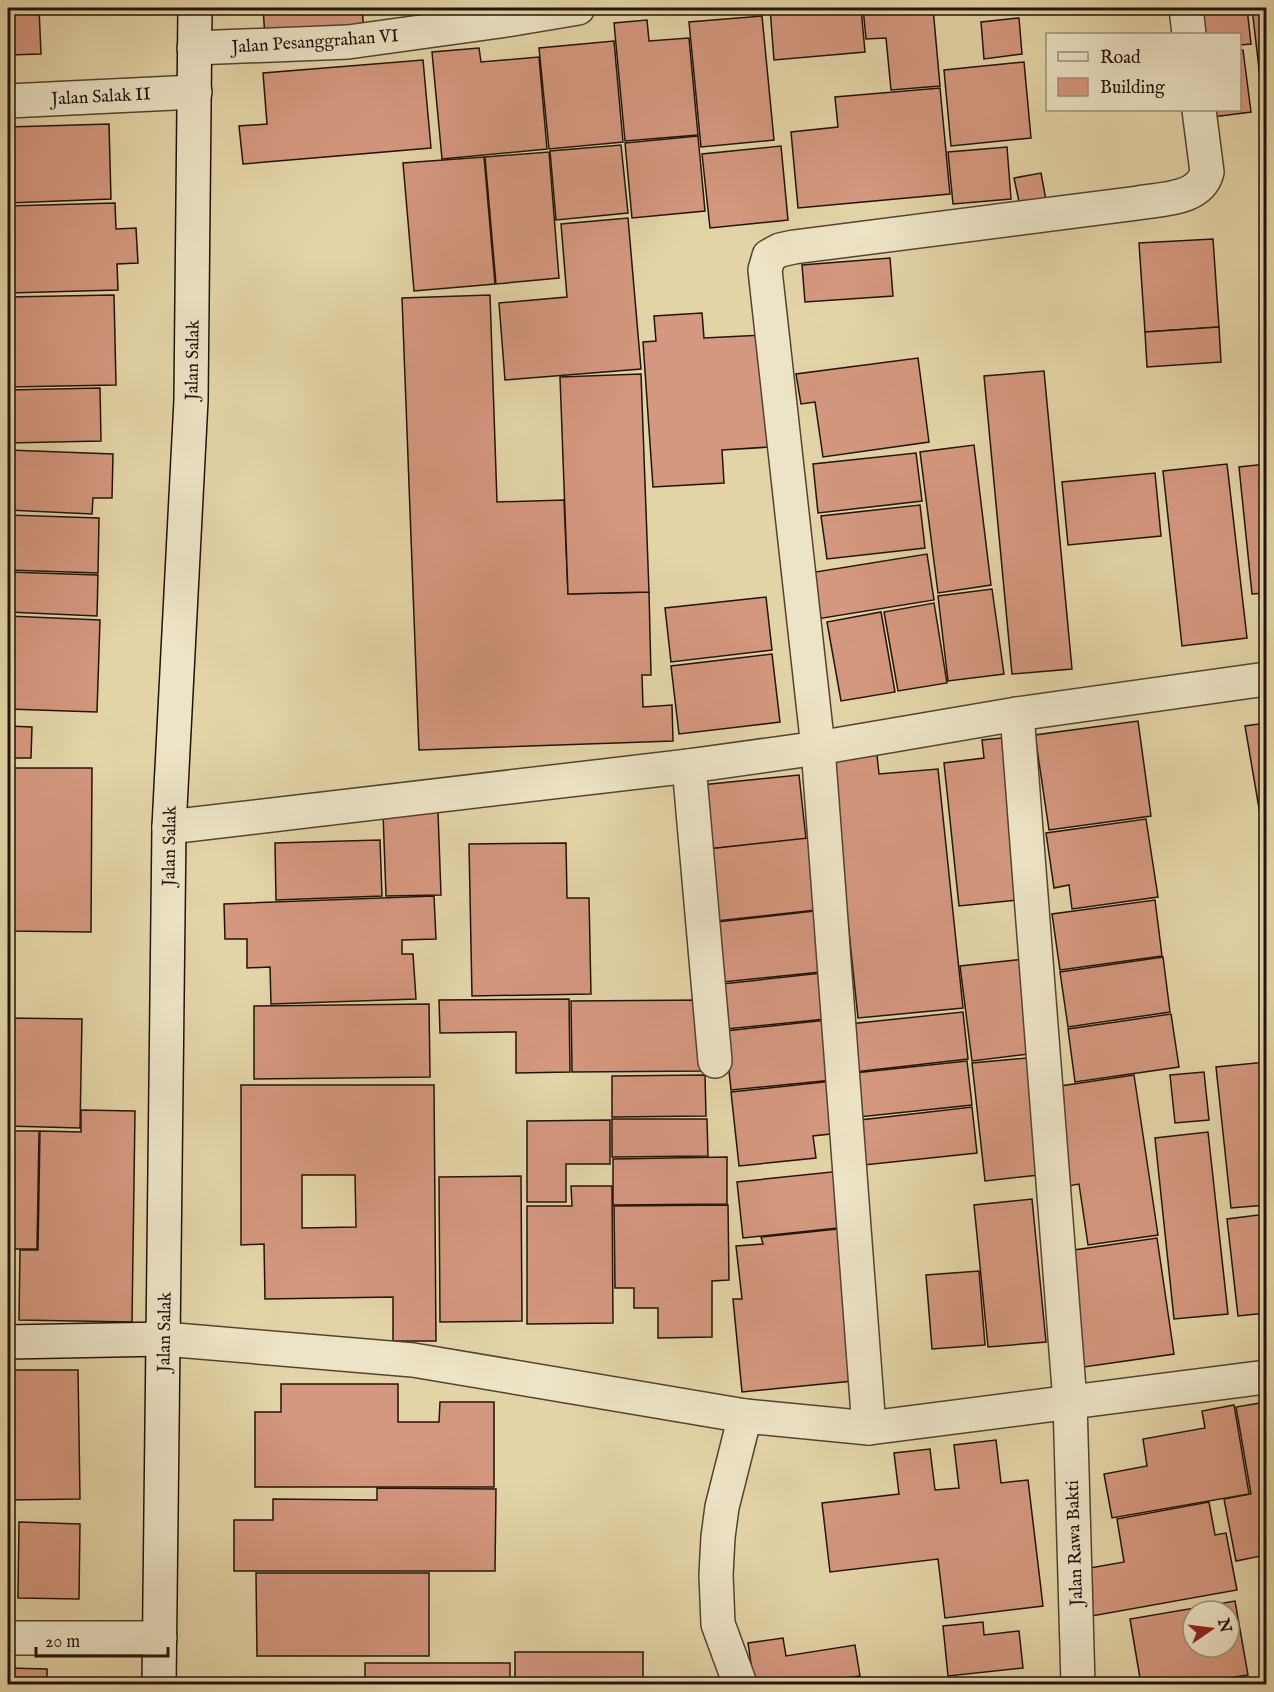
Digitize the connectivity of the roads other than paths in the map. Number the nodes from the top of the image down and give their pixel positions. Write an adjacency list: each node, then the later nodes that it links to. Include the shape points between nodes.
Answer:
1 (195, 8): 5 (street, Jalan Salak)
2 (578, 8): 5 (street, Jalan Pesanggrahan VI, via 348,42)
3 (1186, 8): 4 (street)
4 (1189, 33)
5 (194, 48): 6 (street, Jalan Salak)
6 (195, 92): 7 (street, Jalan Salak II); 13 (street, Jalan Salak, via 191,400)
7 (8, 101)
8 (1199, 111): 11 (street, via 1207,172 1205,181 1193,192 1138,203 794,247 769,256 765,270)
9 (1266, 679): 10 (street)
10 (1017, 714): 11 (street); 18 (street, Jalan Rawa Bakti)
11 (818, 748): 12 (street); 20 (street)
12 (689, 765): 13 (street); 14 (street)
13 (169, 827): 15 (street, Jalan Salak)
14 (715, 1061)
15 (164, 1340): 16 (street); 19 (street, via 413,1360); 22 (street, Jalan Salak)
16 (8, 1342)
17 (1266, 1377): 18 (street)
18 (1070, 1402): 20 (street); 25 (street, Jalan Rawa Bakti)
19 (745, 1416): 20 (street); 24 (street, via 722,1507 716,1575 718,1624)
20 (869, 1428)
21 (8, 1638): 22 (street)
22 (160, 1638): 23 (street, Jalan Salak)
23 (159, 1684)
24 (740, 1684)
25 (1078, 1684)

